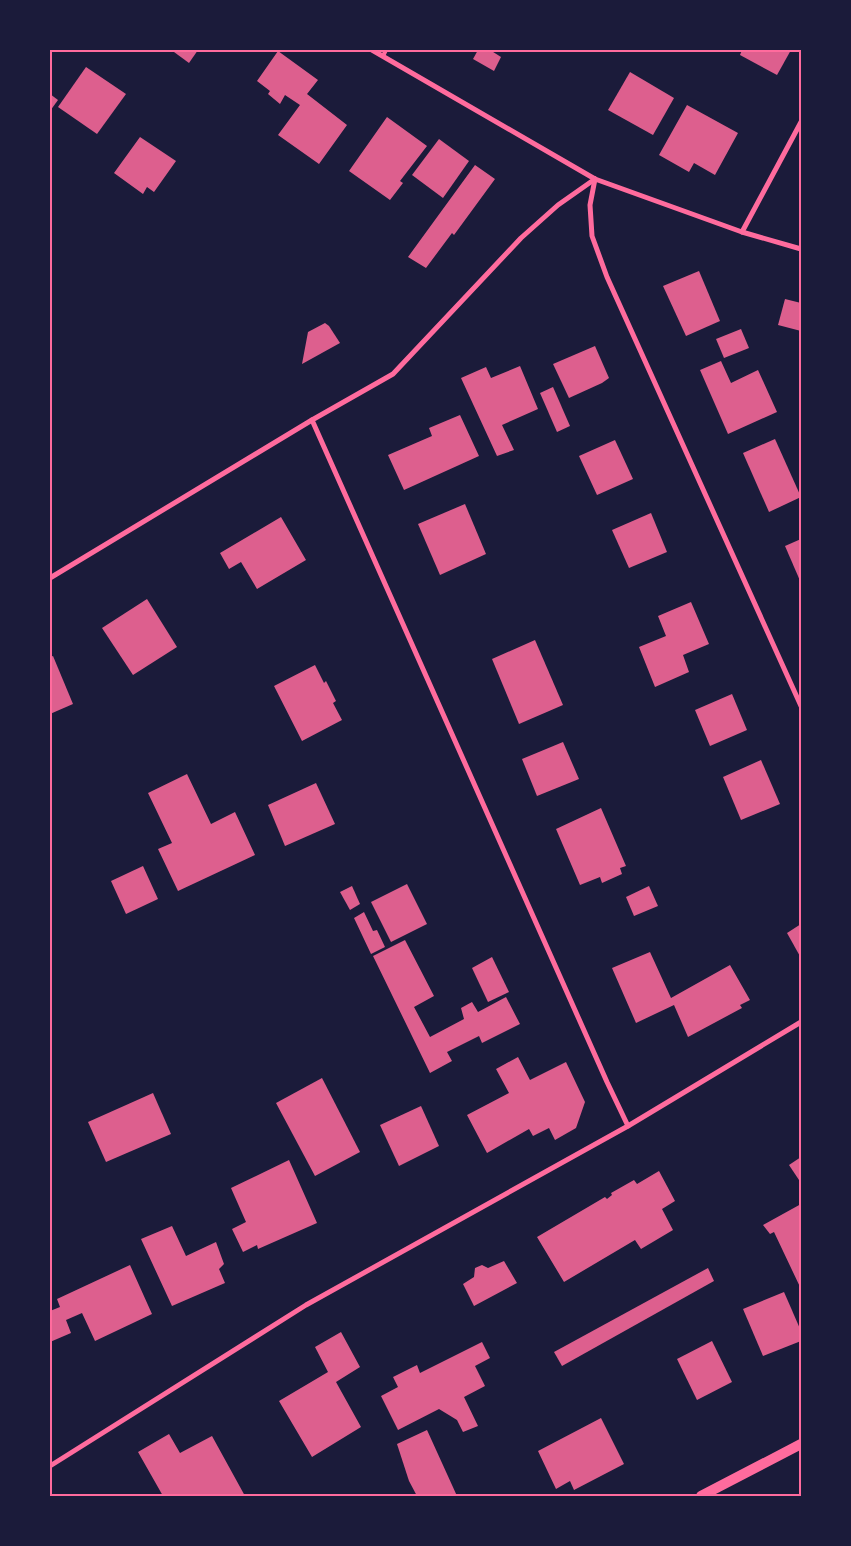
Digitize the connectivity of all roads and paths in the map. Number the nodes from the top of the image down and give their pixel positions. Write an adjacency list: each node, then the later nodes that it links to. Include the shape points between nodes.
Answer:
1 (372, 50): 3 (street)
2 (386, 50): 3 (lane)
3 (383, 56): 5 (street)
4 (801, 122): 6 (street)
5 (595, 179): 6 (street); 8 (street, via 558,205 521,238 393,374); 10 (street, via 590,205 592,236 607,276)
6 (742, 232): 7 (street)
7 (801, 249)
8 (312, 420): 9 (street); 12 (street)
9 (50, 578)
10 (801, 706)
11 (801, 1022): 12 (street)
12 (628, 1126): 14 (street, via 306,1305)
13 (801, 1444): 15 (main road)
14 (50, 1466)
15 (701, 1496)

